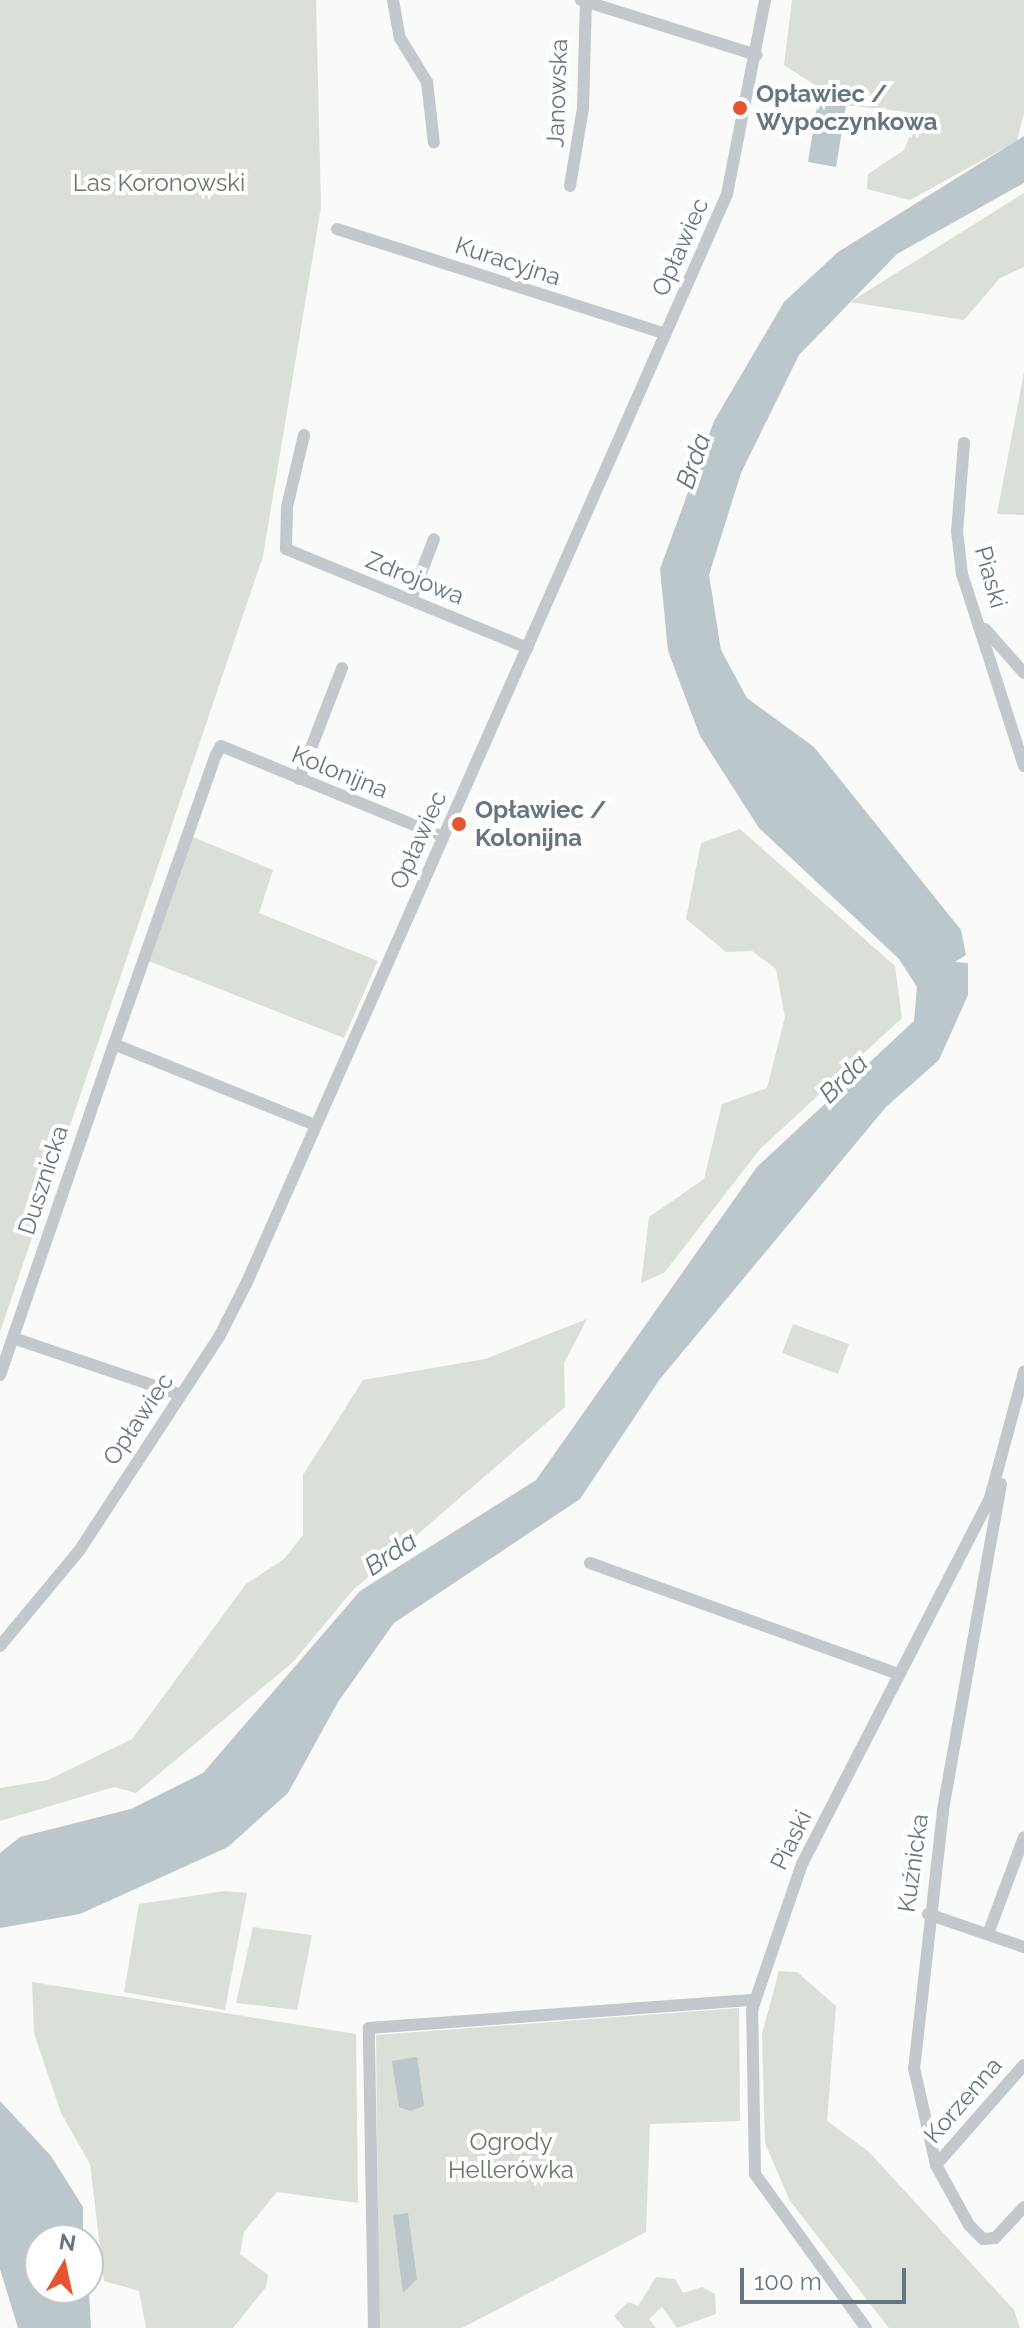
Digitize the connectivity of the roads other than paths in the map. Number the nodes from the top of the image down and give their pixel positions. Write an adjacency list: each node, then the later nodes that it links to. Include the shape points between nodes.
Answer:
1 (393, 0): 5 (street, via 400,38 427,82)
2 (765, 0): 4 (street, Opławiec)
3 (584, 1): 4 (street); 6 (street, Janowska, via 583,108)
4 (757, 55): 8 (street, Opławiec, via 733,178)
5 (434, 143)
6 (570, 186)
7 (337, 229): 8 (street, Kuracyjna)
8 (666, 334): 14 (street, Opławiec)
9 (304, 435): 12 (street, Zdrojowa, via 287,507 286,549)
10 (964, 443): 13 (street, Piaski, via 957,531 962,574)
11 (434, 539): 12 (street)
12 (411, 599): 14 (street, Zdrojowa)
13 (983, 627): 16 (street); 18 (street, Piaski)
14 (527, 648): 20 (street, Opławiec)
15 (342, 668): 19 (street)
16 (1024, 673)
17 (221, 746): 19 (street, Kolonijna); 21 (street, Dusznicka)
18 (1024, 766)
19 (299, 779): 20 (street, Kolonijna)
20 (443, 837): 22 (street, Opławiec)
21 (114, 1044): 22 (street); 23 (street, Dusznicka)
22 (315, 1125): 26 (street, Opławiec, via 226,1323)
23 (13, 1338): 25 (street, Dusznicka); 26 (street)
24 (1024, 1372): 27 (street, Piaski)
25 (0, 1375)
26 (181, 1395): 29 (street, Opławiec, via 79,1551)
27 (1005, 1462): 30 (street, Piaski); 33 (street, Kuźnicka)
28 (590, 1563): 30 (street)
29 (0, 1646)
30 (899, 1674): 36 (street, Piaski, via 802,1864)
31 (1024, 1837): 32 (street)
32 (1020, 1864): 34 (street)
33 (928, 1914): 34 (street); 38 (street, Kuźnicka, via 914,2068)
34 (988, 1934): 35 (street)
35 (1024, 1947)
36 (754, 2000): 40 (street, via 369,2028); 41 (street, Piaski, via 755,2174)
37 (1024, 2065): 38 (street, Korzenna)
38 (936, 2165): 39 (street, Kuźnicka, via 979,2236 1001,2234)
39 (1024, 2207)
40 (374, 2328)
41 (866, 2328)

